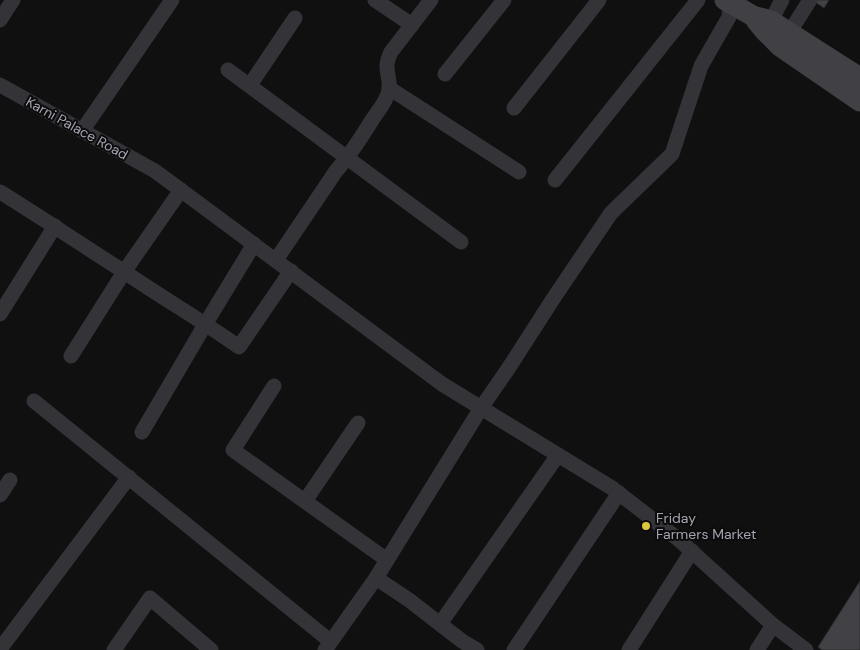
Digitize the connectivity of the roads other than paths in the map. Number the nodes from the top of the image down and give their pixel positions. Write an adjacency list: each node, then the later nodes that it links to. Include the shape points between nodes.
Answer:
1 (13, 0): 12 (street)
2 (172, 0): 23 (street)
3 (375, 0): 13 (street)
4 (431, 0): 13 (street)
5 (504, 0): 16 (street)
6 (599, 0): 22 (street)
7 (698, 0): 26 (street)
8 (782, 0): 14 (street)
9 (810, 0): 14 (street)
10 (727, 2): 14 (street); 40 (street, via 729,17 701,66 672,154 611,212)
11 (295, 18): 19 (street)
12 (0, 20)
13 (412, 25): 20 (street, via 388,58)
14 (772, 30): 17 (street); 21 (street)
15 (228, 70): 19 (street)
16 (445, 74)
17 (860, 78)
18 (0, 85): 23 (street, Karni Palace Road)
19 (250, 85): 24 (street)
20 (390, 88): 24 (street); 25 (street)
21 (860, 100)
22 (514, 108)
23 (82, 131): 27 (street, Karni Palace Road, via 155,171)
24 (348, 158): 30 (street); 32 (street)
25 (519, 172)
26 (555, 180)
27 (180, 190): 31 (street, Karni Palace Road); 34 (street)
28 (0, 192): 29 (street)
29 (55, 226): 34 (street); 35 (street)
30 (461, 242)
31 (254, 244): 32 (street, Karni Palace Road); 36 (street)
32 (276, 260): 33 (street, Karni Palace Road)
33 (290, 271): 36 (street, via 239,347); 40 (street, Karni Palace Road, via 442,384)
34 (124, 272): 36 (street); 37 (street)
35 (0, 314)
36 (206, 324): 42 (street)
37 (71, 356)
38 (274, 386): 48 (street, via 233,450)
39 (34, 400): 44 (street)
40 (481, 408): 43 (street, Karni Palace Road); 50 (street)
41 (358, 423): 48 (street)
42 (142, 432)
43 (558, 455): 46 (street, Karni Palace Road); 52 (street)
44 (129, 477): 54 (street); 55 (street)
45 (10, 480): 47 (street)
46 (619, 493): 49 (street, Karni Palace Road); 59 (street)
47 (0, 495)
48 (304, 501): 50 (street)
49 (692, 551): 53 (street, Karni Palace Road); 60 (street)
50 (387, 560): 51 (street)
51 (376, 578): 52 (street); 54 (street)
52 (440, 624): 58 (street)
53 (773, 625): 61 (street); 62 (street, Karni Palace Road)
54 (328, 645)
55 (0, 650)
56 (114, 650): 57 (street, via 150,598)
57 (212, 650)
58 (477, 650)
59 (514, 650)
60 (629, 650)
61 (757, 650)
62 (806, 650)

